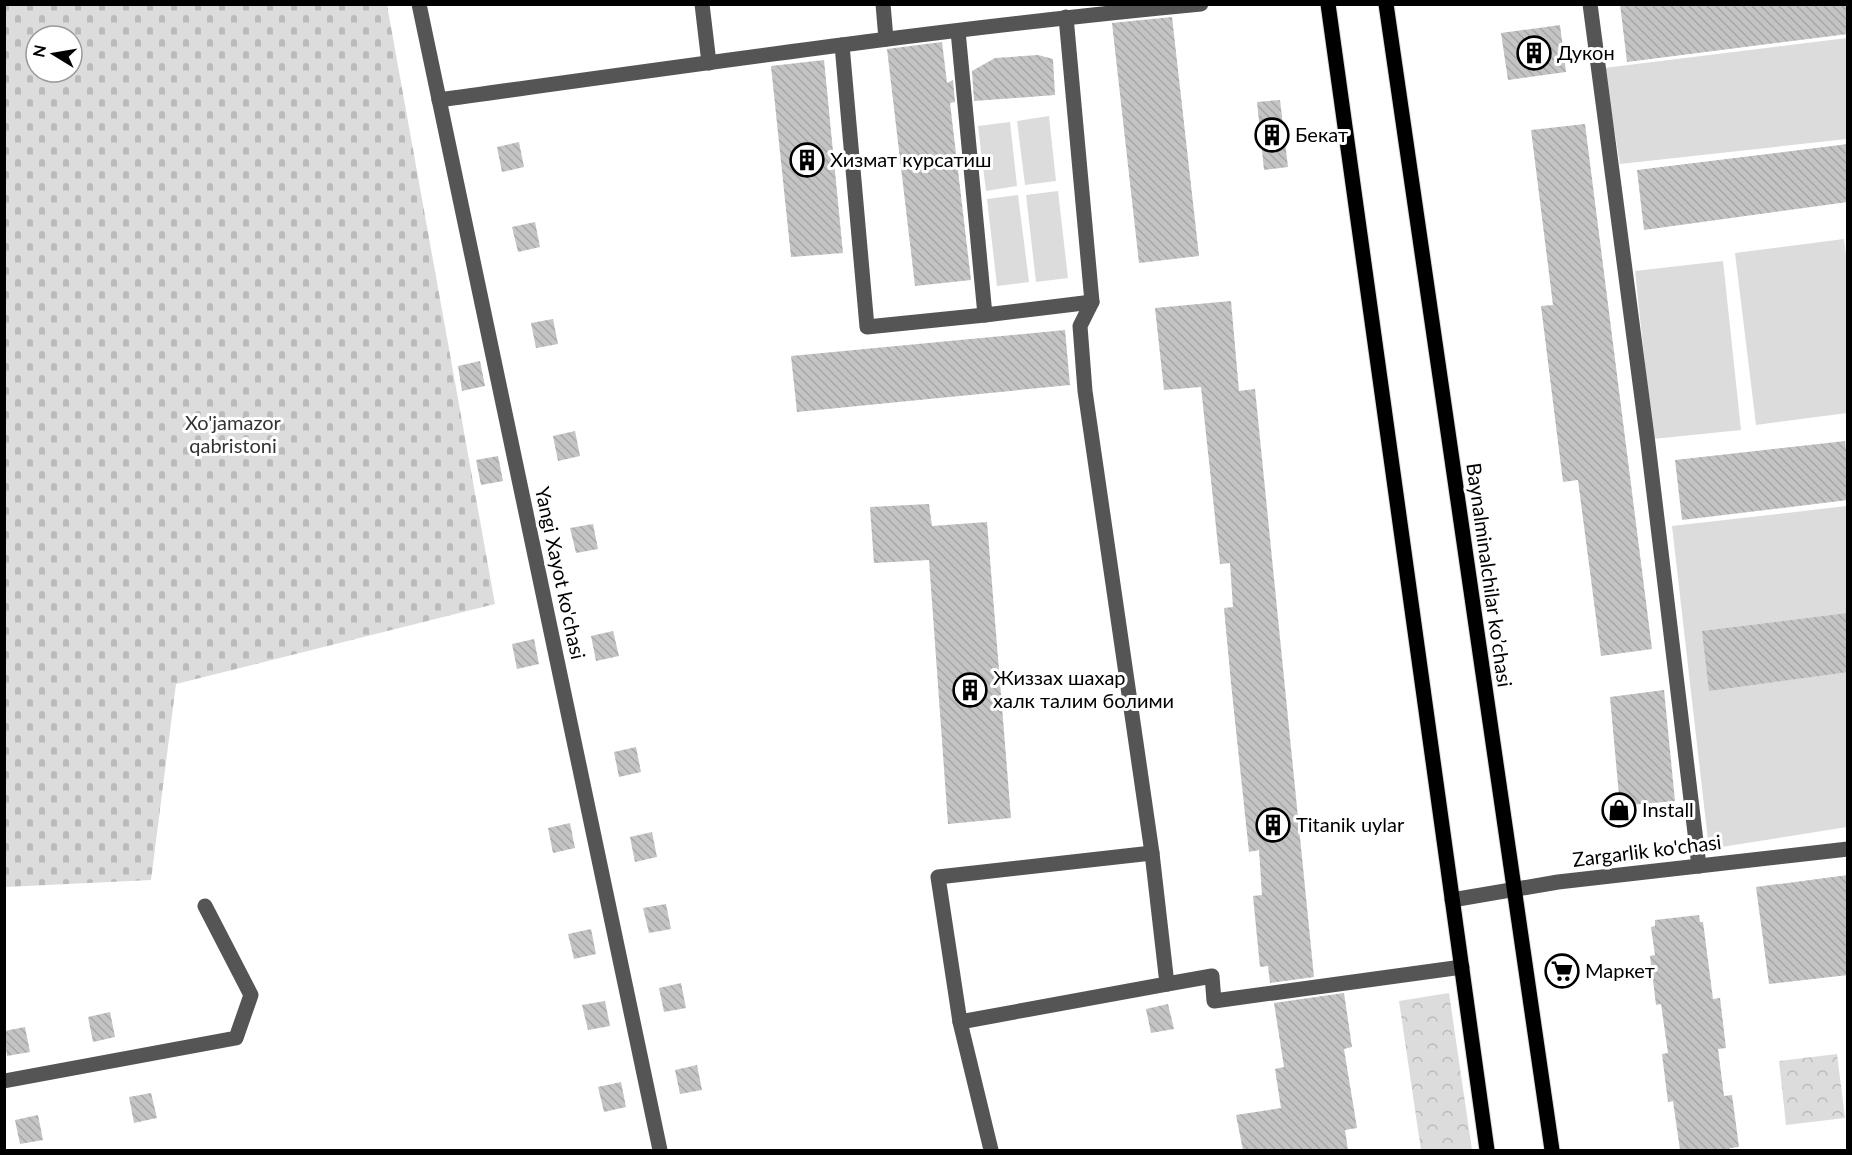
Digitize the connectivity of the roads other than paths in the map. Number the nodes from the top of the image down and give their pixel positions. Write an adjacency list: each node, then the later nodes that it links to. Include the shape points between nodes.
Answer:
1 (419, 4): 13 (street, Yangi Xayot ko'chasi)
2 (702, 4): 12 (street)
3 (883, 4): 10 (street)
4 (1201, 4): 8 (street)
5 (1328, 4): 20 (main road)
6 (1386, 4): 19 (main road, Baynalminalchilar ko’chasi)
7 (1590, 4): 18 (street)
8 (1066, 17): 9 (street); 14 (street)
9 (958, 31): 10 (street); 15 (street)
10 (886, 39): 11 (street)
11 (842, 45): 12 (street); 15 (street, via 867,327)
12 (709, 63): 13 (street)
13 (439, 100): 26 (street, Yangi Xayot ko'chasi)
14 (1092, 302): 15 (street); 17 (street, via 1080,326 1085,391)
15 (985, 315)
16 (1848, 849): 18 (street, Zargarlik ko'chasi)
17 (1152, 853): 23 (street); 24 (street, via 938,877)
18 (1699, 866): 19 (street, Zargarlik ko'chasi)
19 (1513, 889): 20 (street, Zargarlik ko'chasi); 29 (main road, Baynalminalchilar ko’chasi)
20 (1452, 900): 22 (main road)
21 (205, 906): 25 (street, via 251,995 236,1038)
22 (1462, 967): 23 (street, via 1214,1001 1212,976); 28 (main road)
23 (1167, 984): 24 (street)
24 (960, 1022): 27 (street)
25 (4, 1081)
26 (660, 1150)
27 (991, 1150)
28 (1487, 1150)
29 (1552, 1150)

